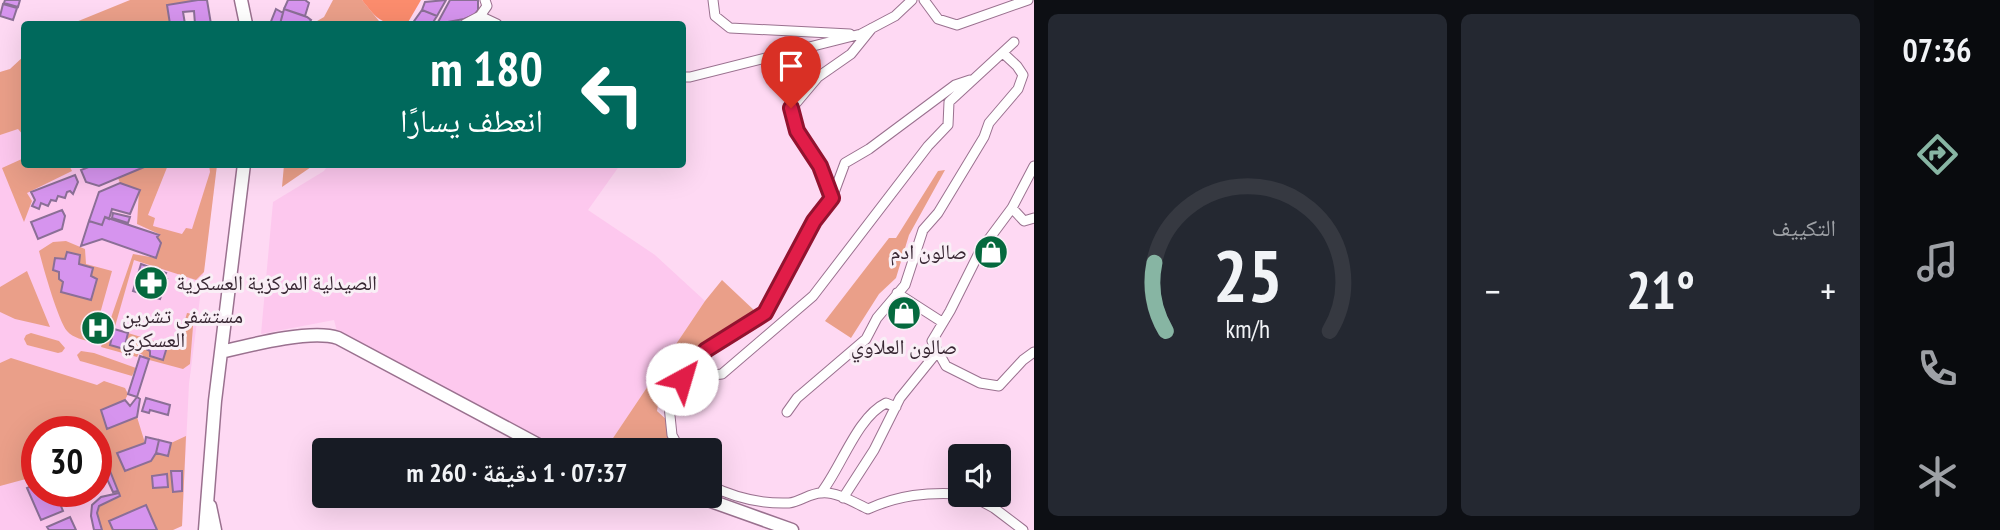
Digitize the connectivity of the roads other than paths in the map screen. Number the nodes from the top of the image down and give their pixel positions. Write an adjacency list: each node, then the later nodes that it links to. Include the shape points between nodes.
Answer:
1 (241, 0): 8 (street)
2 (485, 0): 7 (street, via 487,6)
3 (713, 0): 12 (street, via 715,16 730,28)
4 (912, 0): 11 (street)
5 (925, 0): 6 (street, via 937,19 957,25)
6 (1028, 0)
7 (480, 16): 9 (street); 10 (street)
8 (245, 21)
9 (470, 21)
10 (490, 21)
11 (872, 28): 12 (street); 19 (street, via 851,54 818,77 791,108 797,131 820,166)
12 (861, 34): 15 (street)
13 (1014, 42): 14 (street)
14 (1003, 53): 16 (street); 22 (street, via 1023,75 1018,89 989,123 938,213 923,230 905,285)
15 (686, 76)
16 (975, 78): 19 (street, via 955,85 845,163); 27 (street, via 949,102 948,125 813,296 722,374)
17 (1034, 166): 20 (street)
18 (244, 168): 25 (street)
19 (832, 198): 27 (street, via 814,221 765,313 706,350)
20 (1012, 208): 21 (street, via 1024,221); 23 (street, via 980,251)
21 (1034, 218)
22 (897, 293): 23 (street); 29 (street, via 866,339 797,397)
23 (943, 322): 24 (street, via 932,341)
24 (938, 351): 26 (street, via 946,366 980,383 999,386); 28 (street)
25 (221, 352): 30 (street, via 325,334); 36 (street)
26 (1034, 352)
27 (682, 379): 31 (street, via 668,396)
28 (896, 407): 33 (street, via 886,403 878,407); 35 (street)
29 (787, 412)
30 (526, 438)
31 (674, 438)
32 (722, 492): 33 (street, via 791,503)
33 (821, 492): 35 (street)
34 (948, 493): 35 (street, via 891,498 868,509)
35 (843, 498)
36 (208, 499): 39 (street); 40 (street)
37 (722, 505): 41 (street)
38 (992, 507): 42 (street)
39 (205, 530)
40 (215, 530)
41 (792, 530)
42 (1023, 530)

